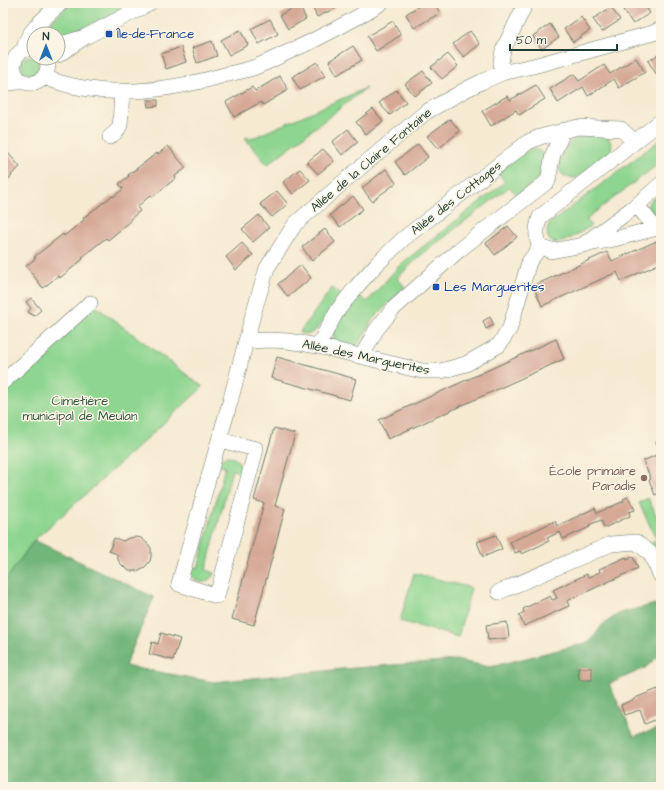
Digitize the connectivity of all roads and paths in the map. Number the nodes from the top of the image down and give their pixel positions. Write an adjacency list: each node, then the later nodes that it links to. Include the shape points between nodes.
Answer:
1 (61, 3): 5 (street)
2 (150, 3): 7 (street)
3 (381, 3): 18 (street, via 317,40 253,68 173,87 148,91)
4 (526, 3): 14 (street, via 503,50)
5 (37, 26)
6 (661, 29): 14 (street, Allée de la Claire Fontaine)
7 (85, 36): 8 (street); 10 (street)
8 (66, 42)
9 (26, 50): 11 (street, via 17,55)
10 (66, 50)
11 (14, 61): 15 (street); 16 (street, via 15,74)
12 (47, 66): 16 (street, via 36,82)
13 (52, 66): 18 (street, via 58,82 89,89)
14 (502, 73): 31 (street, Allée de la Claire Fontaine, via 426,112 295,224 267,268)
15 (3, 75)
16 (25, 82): 17 (street)
17 (3, 84)
18 (122, 91): 21 (street, via 120,125)
19 (661, 121): 22 (street)
20 (564, 130): 22 (street, Allée des Cottages, via 578,127 622,129); 23 (street, via 554,154); 32 (street, Allée des Cottages, via 528,142 403,239 357,286 337,312)
21 (110, 137)
22 (635, 142): 25 (street)
23 (548, 181): 25 (street); 33 (street, via 459,250 393,309 376,330)
24 (661, 184): 26 (street)
25 (565, 197): 29 (street, via 540,217 536,235)
26 (637, 205): 27 (street); 28 (street)
27 (658, 227): 28 (street)
28 (581, 246): 29 (street, via 551,252)
29 (540, 248): 33 (street, Allée des Marguerites, via 528,262 510,328 499,345 466,364 441,371 422,371)
30 (90, 303): 34 (street)
31 (246, 341): 32 (street, Allée des Marguerites, via 288,341); 35 (street)
32 (318, 346): 33 (street, Allée des Marguerites)
33 (362, 356)
34 (3, 382)
35 (220, 440): 35 (street, via 256,449 217,596 179,584)
36 (661, 576): 37 (street, via 650,553 636,542 611,544)
37 (499, 592)

